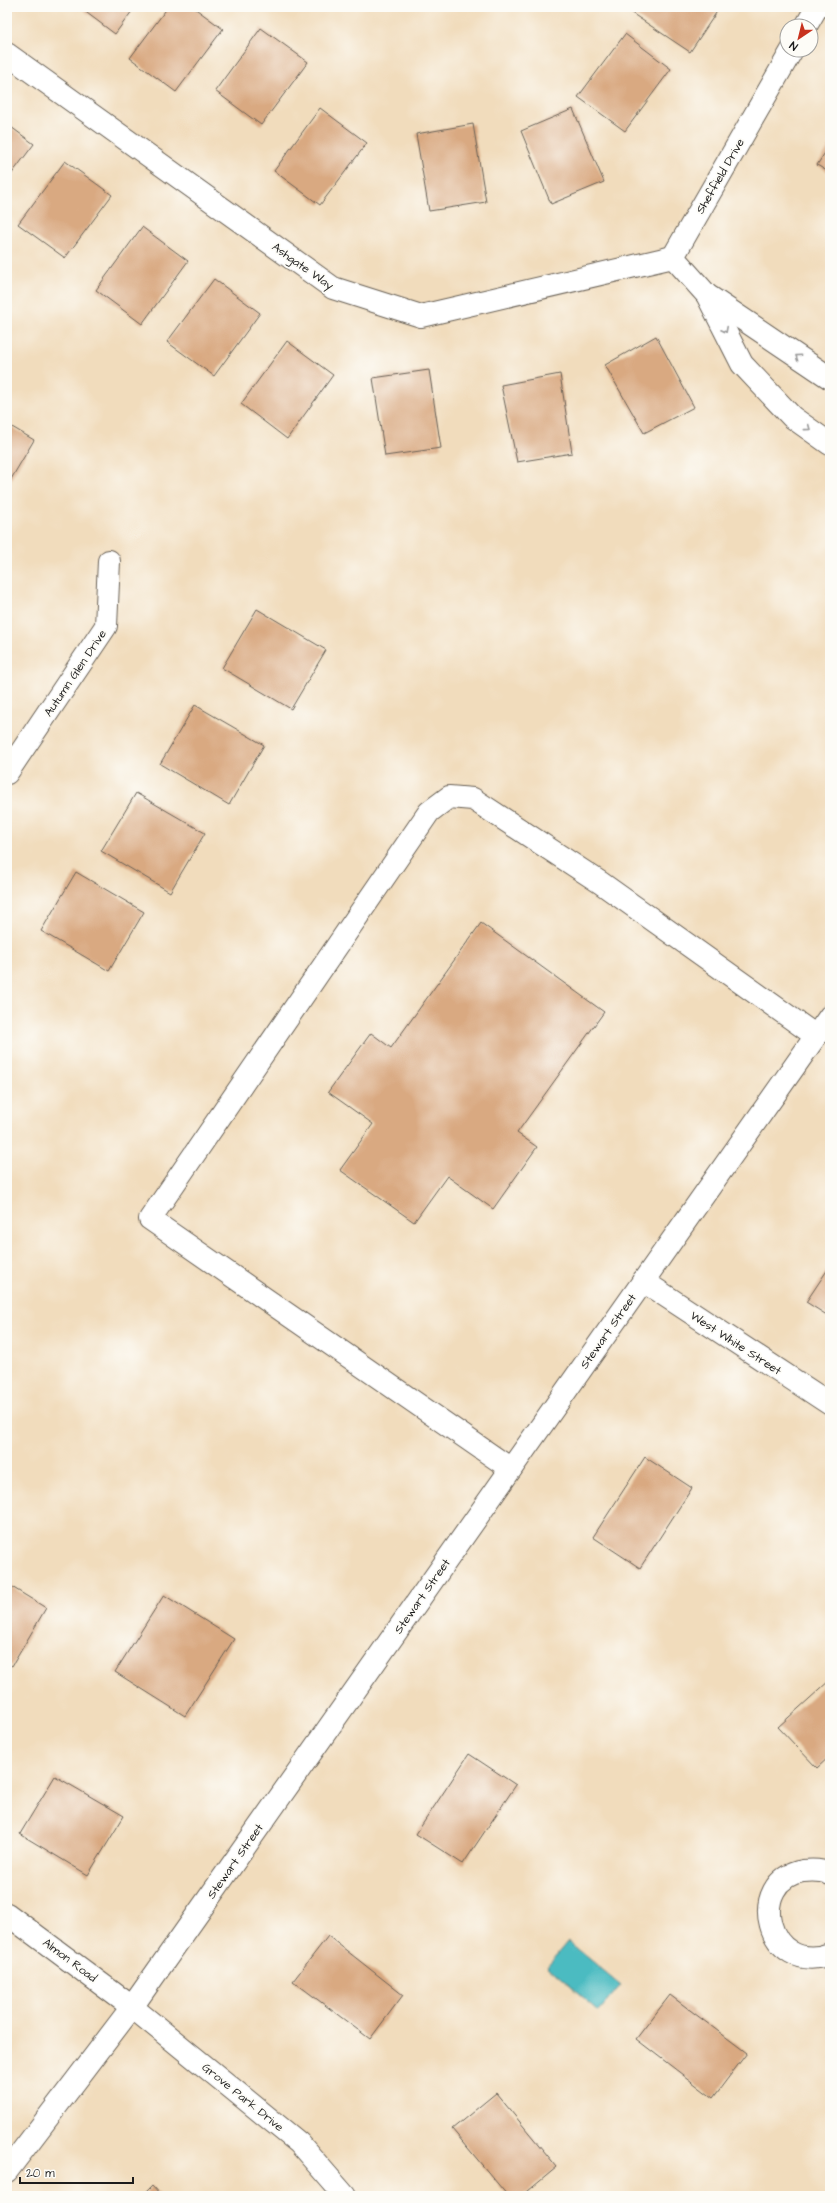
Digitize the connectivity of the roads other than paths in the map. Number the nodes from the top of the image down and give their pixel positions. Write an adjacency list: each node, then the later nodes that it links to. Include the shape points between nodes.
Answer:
1 (817, 7): 2 (street)
2 (811, 18)
3 (7, 54): 5 (street, Ashgate Way, via 333,288 421,316)
4 (787, 58): 5 (street, Sheffield Drive)
5 (673, 257): 6 (street)
6 (707, 296): 7 (street, one-way to 6); 8 (street, one-way to 8, via 742,364 792,417)
7 (830, 378)
8 (830, 444)
9 (109, 561): 10 (street, Autumn Glen Drive, via 106,626)
10 (7, 773)
11 (830, 1016): 12 (street, Stewart Street)
12 (816, 1036): 13 (street, Stewart Street); 15 (street, via 601,883 473,799 449,797 429,812 150,1219)
13 (643, 1281): 14 (street, West White Street); 15 (street, Stewart Street)
14 (830, 1404)
15 (511, 1469): 19 (street, Stewart Street)
16 (830, 1874): 18 (street, via 812,1870 798,1872 787,1878 776,1889 770,1902 769,1917 772,1931 780,1944 792,1953 806,1958)
17 (7, 1914): 19 (street, Almon Road)
18 (830, 1954)
19 (132, 2007): 20 (street, Stewart Street); 21 (street, Grove Park Drive, via 299,2143)
20 (7, 2171)
21 (345, 2196)

